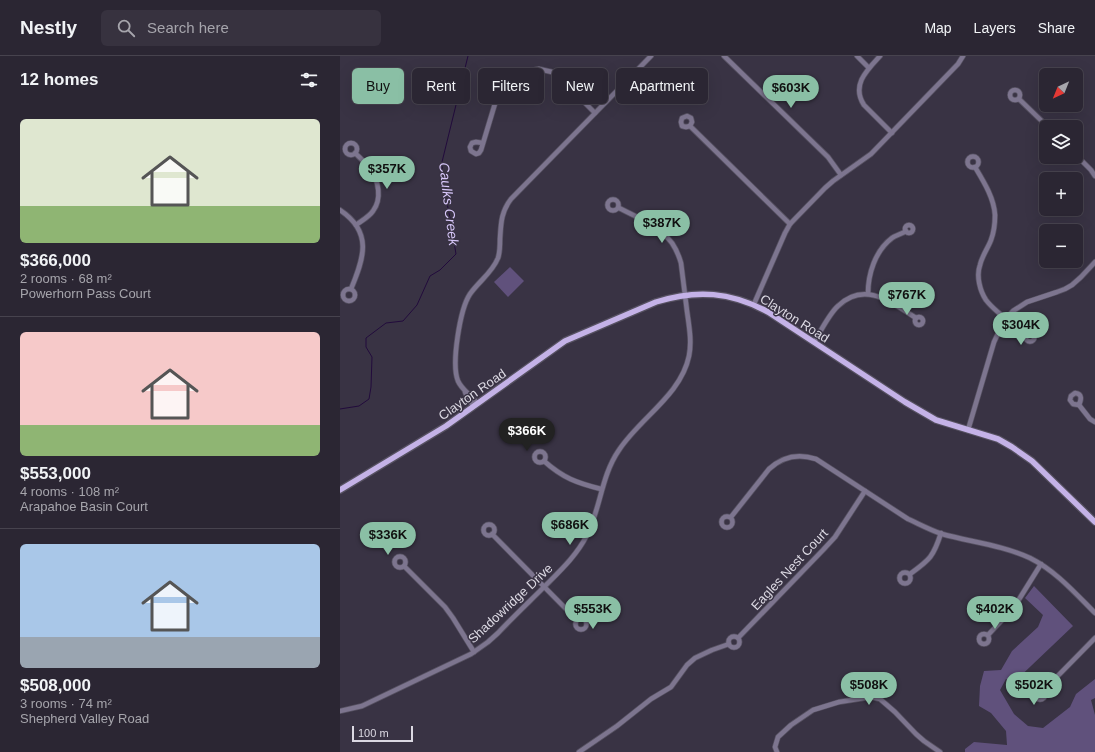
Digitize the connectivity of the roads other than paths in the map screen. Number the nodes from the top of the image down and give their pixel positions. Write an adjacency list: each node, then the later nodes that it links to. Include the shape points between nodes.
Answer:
1 (650, 56): 10 (street)
2 (724, 56): 18 (street, via 828,157)
3 (857, 56): 6 (street)
4 (880, 56): 6 (street)
5 (963, 56): 13 (street)
6 (869, 68): 13 (street, via 860,81 861,100)
7 (544, 69): 10 (street, via 557,76)
8 (1019, 99): 11 (street)
9 (495, 104): 14 (street)
10 (595, 113): 34 (street, via 507,205 501,218 495,264 470,294 465,305 455,365 458,381 476,402)
11 (1041, 120)
12 (690, 126): 22 (street)
13 (892, 133): 18 (street, via 871,154)
14 (483, 143)
15 (355, 154): 23 (street, via 370,169 376,179 378,190 377,203 373,211)
16 (1083, 162): 19 (street)
17 (976, 167): 31 (street, via 992,200 995,216 992,236 978,273 980,284 986,300)
18 (841, 175): 22 (street)
19 (1095, 176)
20 (619, 208): 28 (street, Shadowridge Drive, via 646,221 672,243 681,263)
21 (340, 210): 23 (street)
22 (790, 224): 29 (street)
23 (356, 225): 26 (street, via 362,240 363,252 360,268)
24 (906, 232): 27 (street, via 893,238 880,251 872,266)
25 (1095, 262): 31 (street, via 1072,285 1027,302)
26 (351, 289)
27 (868, 294): 30 (street, via 883,298); 33 (street, via 851,297 838,306)
28 (685, 295): 29 (main road, Clayton Road, via 712,294); 34 (main road, Clayton Road, via 656,302 565,340); 39 (street, Shadowridge Drive, via 691,343 684,371 669,394 620,448)
29 (754, 304): 33 (main road, Clayton Road)
30 (916, 318)
31 (1006, 318): 32 (street); 37 (street, via 994,342)
32 (1026, 334)
33 (814, 342): 37 (main road, Clayton Road, via 927,415)
34 (475, 405): 40 (main road, Clayton Road, via 446,426)
35 (1079, 405): 36 (street)
36 (1095, 422)
37 (968, 430): 43 (main road, Clayton Road, via 998,439 1020,452)
38 (544, 461): 39 (street, via 569,479)
39 (602, 489): 49 (street, Shadowridge Drive, via 597,510 583,542 570,560)
40 (340, 490)
41 (865, 491): 42 (street, via 816,459 792,456 781,460 769,470); 44 (street, via 908,519); 53 (street, Eagles Nest Court, via 835,537)
42 (731, 517)
43 (1095, 522)
44 (941, 533): 46 (street, via 1017,553); 48 (street, via 931,557)
45 (492, 534): 49 (street)
46 (1041, 564): 50 (street, via 1061,579); 52 (street, via 1018,601)
47 (404, 566): 56 (street, via 445,607)
48 (910, 574)
49 (544, 586): 51 (street); 56 (street, Shadowridge Drive, via 488,642)
50 (1095, 613)
51 (577, 620)
52 (988, 635)
53 (738, 638): 55 (street, Eagles Nest Court, via 732,637); 55 (street, Eagles Nest Court, via 738,646 733,647)
54 (1095, 638): 57 (street)
55 (729, 644): 59 (street, Eagles Nest Court, via 695,658 671,687)
56 (474, 652): 58 (street, Shadowridge Drive, via 362,706)
57 (1044, 690)
58 (340, 711)
59 (578, 752)
60 (777, 752): 61 (street, via 775,747 778,737 813,710 839,702 871,697 880,699 916,734)
61 (940, 752)

